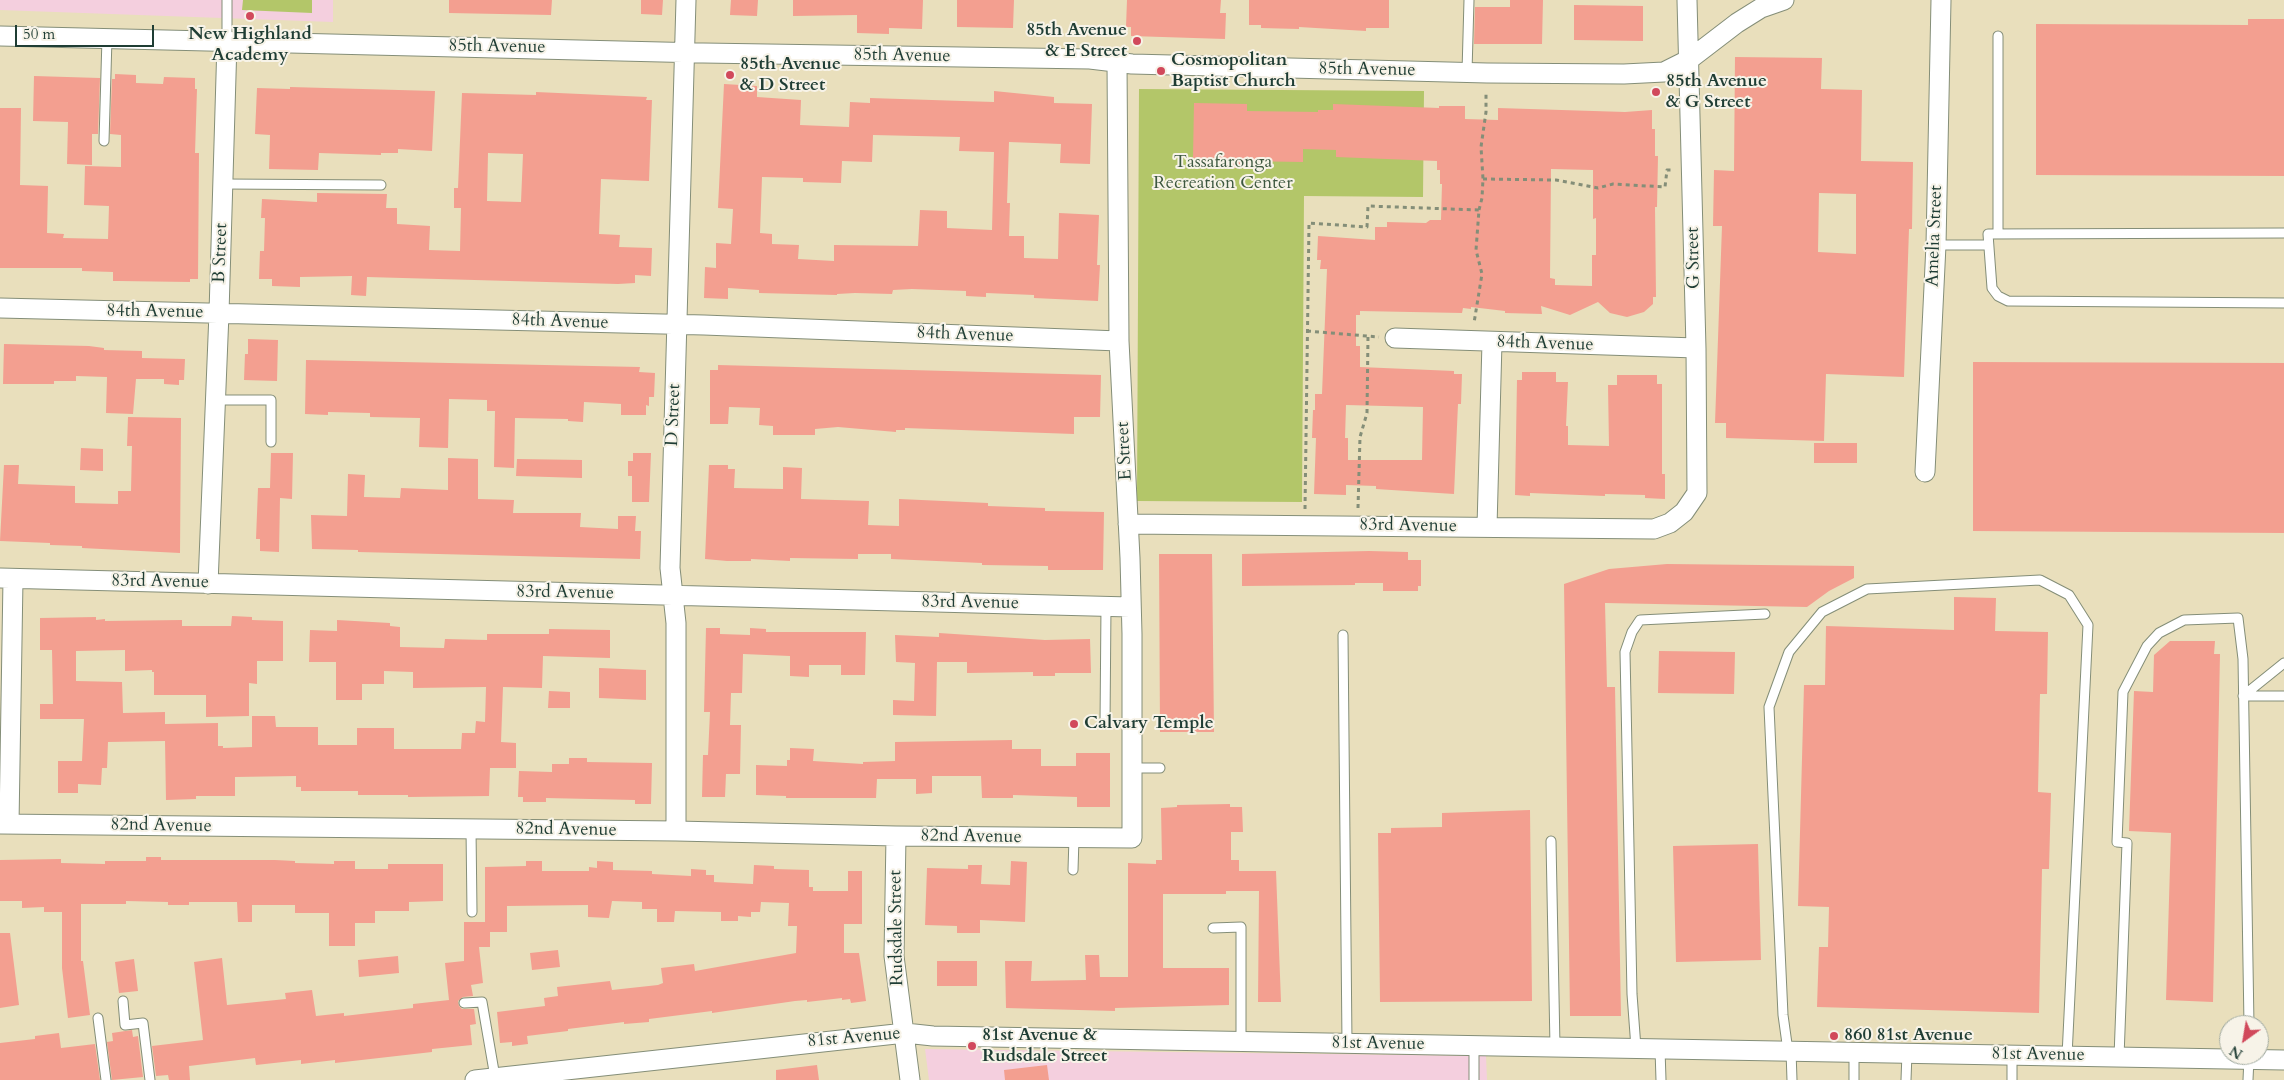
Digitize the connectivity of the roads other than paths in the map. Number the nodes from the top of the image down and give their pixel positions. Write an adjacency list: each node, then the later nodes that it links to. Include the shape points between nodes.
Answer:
1 (227, 0): 10 (lane)
2 (686, 0): 11 (street, D Street)
3 (1469, 0): 14 (lane)
4 (1688, 0): 12 (street, G Street)
5 (1784, 0): 12 (street, 85th Avenue, via 1761,8 1736,23)
6 (1941, 0): 20 (street, Amelia Street)
7 (0, 36): 9 (street, 85th Avenue)
8 (1998, 36): 19 (lane)
9 (107, 38): 10 (street, 85th Avenue); 15 (lane)
10 (227, 42): 11 (street, 85th Avenue); 16 (street, B Street)
11 (683, 51): 13 (street, 85th Avenue, via 1071,59); 25 (street, D Street)
12 (1690, 58): 14 (street, 85th Avenue, via 1664,72); 29 (street, G Street)
13 (1117, 63): 14 (street, 85th Avenue); 27 (street, E Street)
14 (1467, 72)
15 (104, 141)
16 (222, 184): 17 (lane); 24 (street, B Street)
17 (381, 185)
18 (2284, 233): 19 (lane)
19 (1998, 234): 21 (lane, via 1988,234)
20 (1936, 245): 21 (lane); 32 (street, Amelia Street)
21 (1988, 245): 22 (lane, via 1992,288 2008,301)
22 (2284, 303)
23 (0, 308): 24 (street, 84th Avenue)
24 (219, 313): 25 (street, 84th Avenue); 30 (street, B Street)
25 (677, 324): 27 (street, 84th Avenue); 38 (street, D Street, via 670,568)
26 (1395, 338): 28 (street, 84th Avenue)
27 (1119, 341): 34 (street, E Street)
28 (1492, 342): 29 (street, 84th Avenue); 35 (street)
29 (1696, 348): 33 (street, G Street, via 1697,493)
30 (215, 400): 31 (lane, via 271,400); 37 (street, B Street)
31 (271, 442)
32 (1925, 472)
33 (1684, 512): 35 (street, 83rd Avenue, via 1670,523 1654,529)
34 (1128, 524): 35 (street, 83rd Avenue); 40 (street, E Street)
35 (1487, 527)
36 (6, 578): 37 (street, 83rd Avenue); 49 (street)
37 (208, 584): 38 (street, 83rd Avenue)
38 (673, 595): 39 (street, 83rd Avenue); 51 (street, D Street, via 676,623)
39 (1106, 606): 40 (street, 83rd Avenue); 46 (lane)
40 (1130, 607): 47 (street, E Street)
41 (1765, 614): 68 (lane, via 1640,620 1625,652)
42 (1343, 635): 65 (lane)
43 (2284, 662): 44 (lane)
44 (2244, 696): 45 (lane); 61 (lane); 75 (lane, via 2238,618 2184,620 2159,633 2147,646 2123,692 2117,842 2128,843)
45 (2284, 696)
46 (1105, 724)
47 (1132, 768): 48 (lane); 54 (street, E Street)
48 (1160, 768)
49 (5, 824): 50 (street, 82nd Avenue)
50 (471, 829): 51 (street, 82nd Avenue); 57 (lane)
51 (676, 831): 52 (street, 82nd Avenue)
52 (896, 836): 53 (street, 82nd Avenue); 63 (street, Rudsdale Street, via 894,956)
53 (1074, 838): 54 (street, 82nd Avenue); 56 (lane)
54 (1132, 838)
55 (1551, 841): 67 (lane)
56 (1073, 870)
57 (472, 912)
58 (1213, 928): 64 (lane, via 1241,928)
59 (123, 1001): 82 (lane, via 125,1026 143,1023)
60 (464, 1003): 80 (lane, via 482,1002)
61 (2249, 1015)
62 (98, 1018): 81 (lane)
63 (904, 1032): 64 (street, 81st Avenue, via 933,1036); 80 (street, 81st Avenue); 84 (street, Rudsdale Street)
64 (1240, 1042): 65 (street, 81st Avenue)
65 (1347, 1043): 66 (street, 81st Avenue)
66 (1474, 1045): 67 (street, 81st Avenue); 85 (lane)
67 (1556, 1047): 68 (street, 81st Avenue)
68 (1636, 1048): 69 (street, 81st Avenue)
69 (1660, 1049): 70 (street, 81st Avenue); 86 (lane)
70 (1789, 1051): 71 (street, 81st Avenue); 74 (lane, via 1783,1015 1769,707 1789,652 1822,612 1866,589 2040,580 2068,594 2088,625); 87 (lane)
71 (1854, 1052): 72 (street, 81st Avenue); 88 (lane)
72 (1907, 1053): 73 (street, 81st Avenue); 89 (lane)
73 (2012, 1055): 74 (street, 81st Avenue); 90 (lane)
74 (2067, 1056): 75 (street, 81st Avenue)
75 (2119, 1057): 76 (street, 81st Avenue)
76 (2219, 1057)
77 (2269, 1059): 78 (street, 81st Avenue)
78 (2284, 1060)
79 (2249, 1065): 91 (lane)
80 (495, 1077): 83 (street, 81st Avenue)
81 (106, 1080)
82 (150, 1080)
83 (475, 1080)
84 (910, 1080)
85 (1474, 1080)
86 (1661, 1080)
87 (1792, 1080)
88 (1854, 1080)
89 (1906, 1080)
90 (2012, 1080)
91 (2248, 1080)

